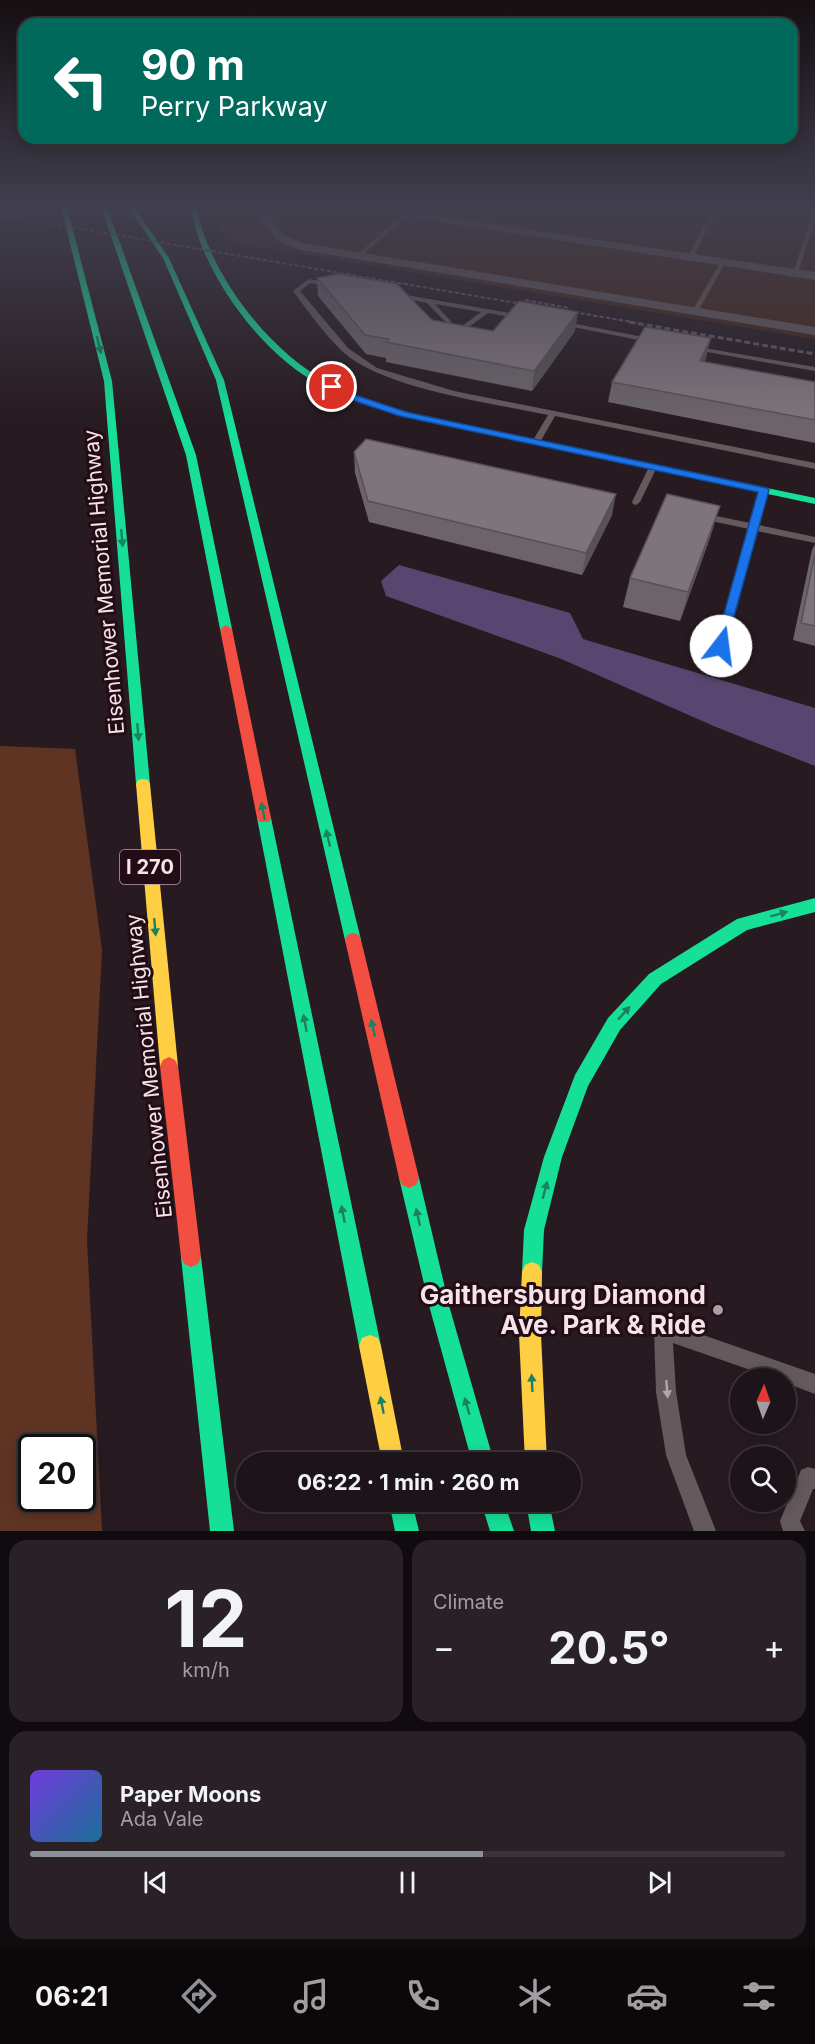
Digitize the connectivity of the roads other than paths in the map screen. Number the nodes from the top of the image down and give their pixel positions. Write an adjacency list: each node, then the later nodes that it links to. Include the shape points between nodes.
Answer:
1 (82, 278): 38 (main road, Eisenhower Memorial Highway / I 270, one-way to 38, via 108,381 162,1002)
2 (129, 278): 31 (main road, one-way to 2, via 191,455)
3 (175, 278): 32 (main road, one-way to 3, via 437,1298 220,380)
4 (223, 278): 19 (main road, via 287,360 346,395 403,414)
5 (500, 278): 11 (street)
6 (714, 278): 11 (lane)
7 (342, 287): 18 (lane, via 309,281 296,291 345,350 374,370 453,393)
8 (385, 294): 9 (lane)
9 (429, 301): 10 (lane); 10 (lane, via 458,333)
10 (487, 311): 12 (lane)
11 (695, 311): 14 (street)
12 (532, 318)
13 (554, 322): 15 (lane)
14 (815, 331)
15 (662, 343)
16 (686, 347): 17 (lane)
17 (815, 369)
18 (553, 413): 19 (lane); 20 (lane)
19 (536, 442): 21 (main road)
20 (815, 466)
21 (652, 467): 22 (main road); 24 (lane)
22 (764, 490): 23 (main road); 26 (lane)
23 (815, 501)
24 (636, 502)
25 (696, 514): 26 (lane)
26 (753, 527): 27 (lane); 28 (lane)
27 (815, 540)
28 (721, 646)
29 (815, 906): 33 (main road, one-way to 29, via 530,1334 534,1230 581,1081 614,1024 655,980 743,924)
30 (815, 1384): 42 (lane, one-way to 42, via 663,1330 666,1392 676,1455)
31 (391, 1452)
32 (480, 1452)
33 (536, 1452)
34 (815, 1479): 43 (lane, via 808,1477 793,1512 790,1521)
35 (403, 1512): 39 (main road)
36 (497, 1512): 40 (main road)
37 (540, 1512): 41 (main road)
38 (222, 1531)
39 (407, 1531)
40 (502, 1531)
41 (543, 1531)
42 (705, 1531)
43 (794, 1531)

